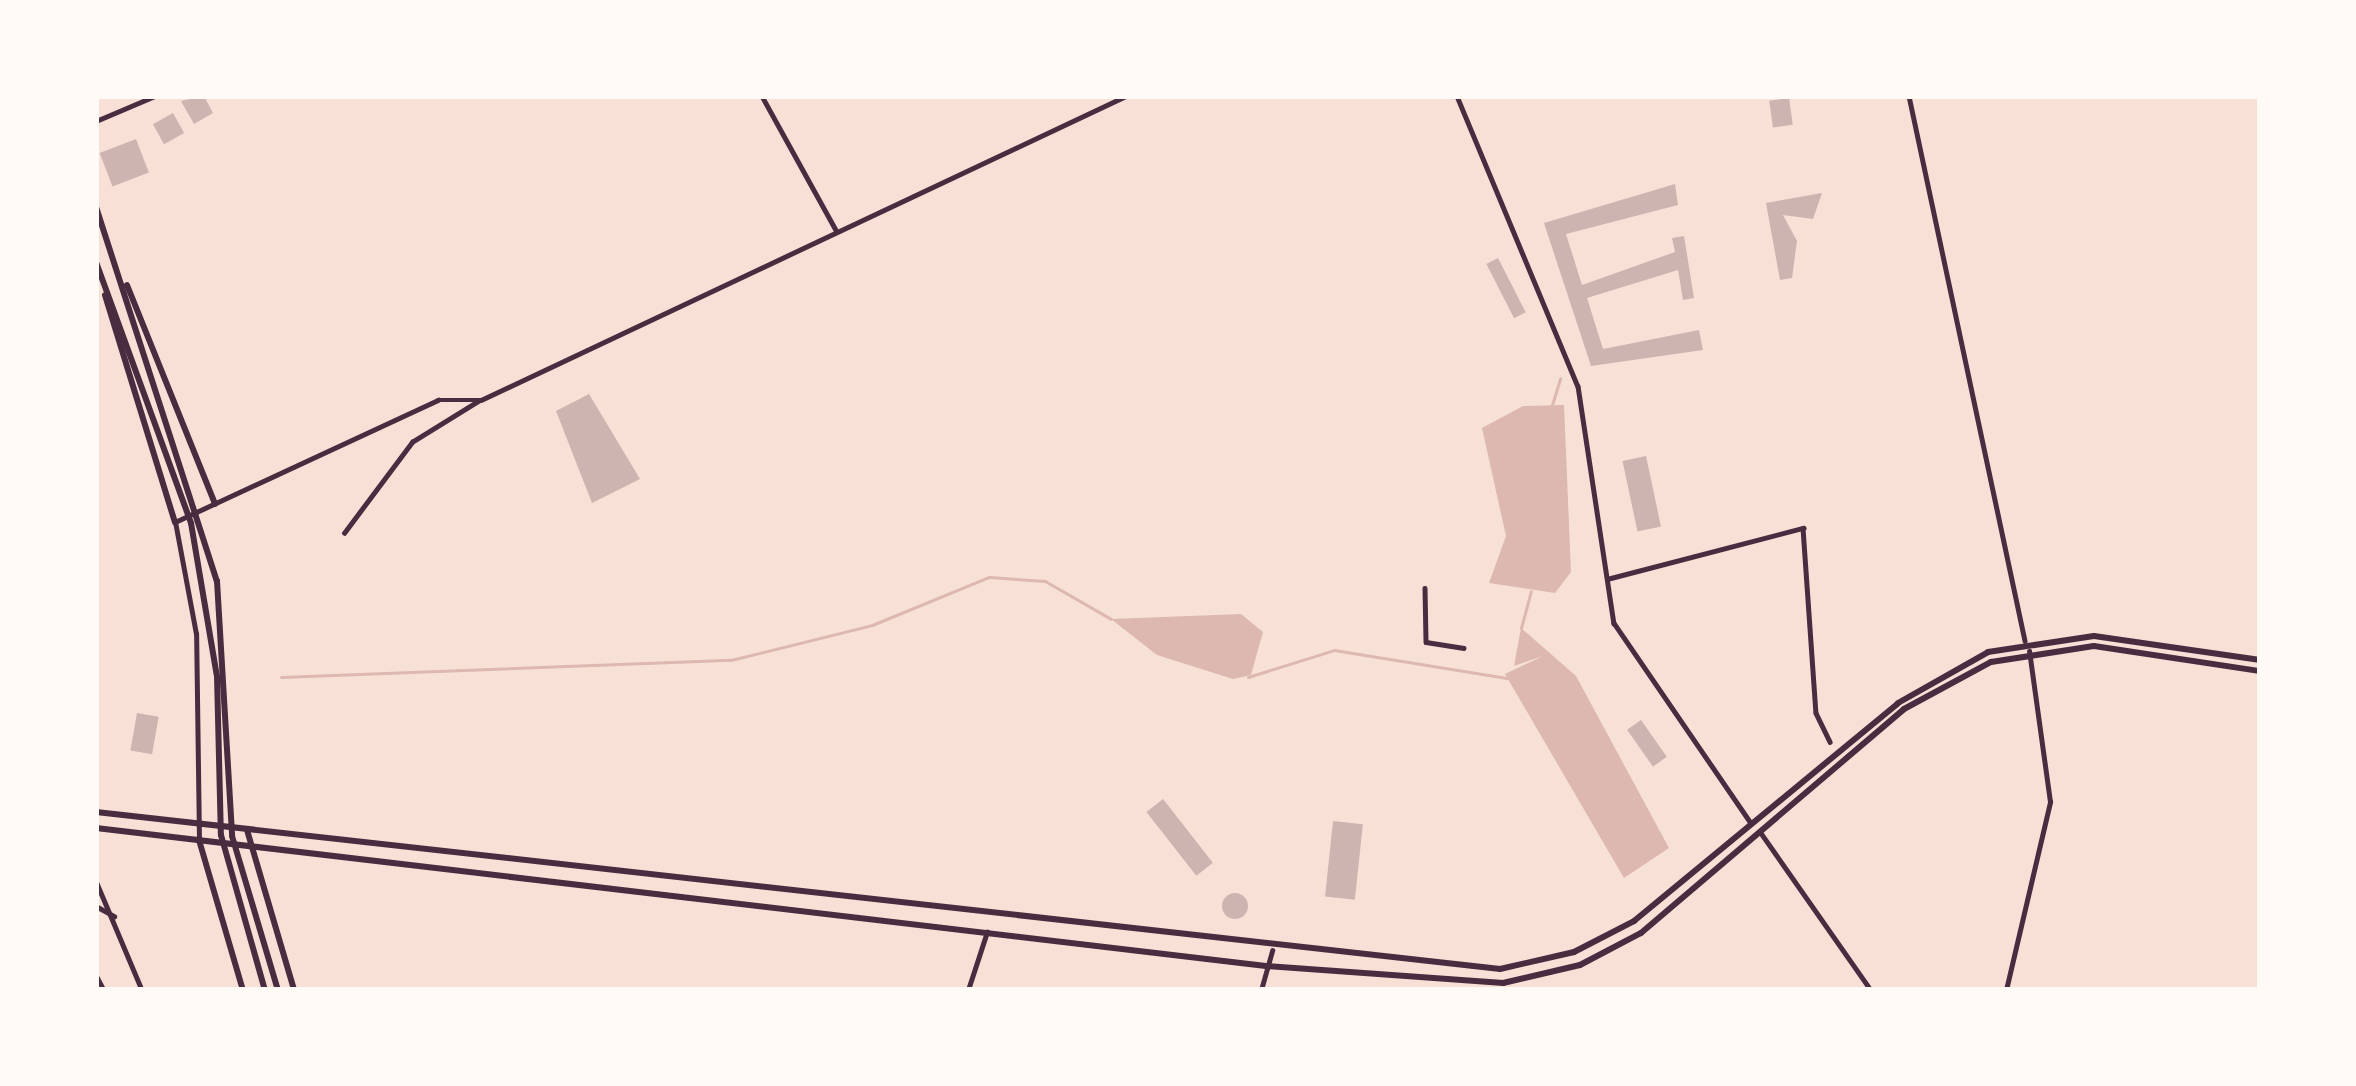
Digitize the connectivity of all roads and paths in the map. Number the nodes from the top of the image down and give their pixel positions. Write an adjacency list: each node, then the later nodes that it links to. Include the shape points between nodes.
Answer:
1 (155, 96): 6 (street)
2 (762, 96): 8 (street)
3 (1126, 96): 8 (street)
4 (1457, 96): 15 (street, via 1578,386)
5 (1909, 96): 17 (street)
6 (96, 122)
7 (96, 207): 9 (main road)
8 (836, 230): 11 (street)
9 (113, 255): 12 (main road); 42 (main road, via 217,581 232,836)
10 (96, 262): 13 (main road); 41 (main road, via 159,424 205,582 220,835)
11 (481, 400): 12 (street, via 438,400); 14 (street, via 412,442)
12 (215, 504): 13 (street)
13 (175, 522): 25 (street, via 196,634)
14 (344, 533)
15 (1606, 580): 22 (street, via 1802,528 1816,713); 24 (street, via 1622,637)
16 (1425, 588): 18 (street, via 1426,641)
17 (2025, 641): 19 (street); 20 (main road, via 2120,638); 24 (main road, via 1927,683)
18 (1464, 648)
19 (2029, 651): 21 (main road, via 2119,648); 28 (main road, via 1931,691); 47 (street, via 2050,802)
20 (2260, 660)
21 (2260, 671)
22 (1830, 742)
23 (96, 812): 25 (main road)
24 (1751, 823): 35 (main road, via 1634,921 1556,958 1462,971)
25 (199, 824): 27 (main road); 29 (street)
26 (98, 830): 29 (main road)
27 (247, 830): 30 (main road); 35 (main road)
28 (1762, 833): 36 (main road, via 1641,933 1542,976 1444,984); 46 (street)
29 (199, 840): 30 (main road); 40 (main road)
30 (249, 846): 34 (main road); 43 (main road)
31 (96, 881): 33 (street)
32 (96, 906): 33 (street)
33 (114, 916): 39 (street)
34 (987, 932): 36 (main road); 44 (street)
35 (1272, 951): 36 (street)
36 (1266, 965): 45 (street)
37 (97, 978): 38 (street)
38 (104, 990)
39 (142, 990)
40 (243, 990)
41 (265, 990)
42 (278, 990)
43 (294, 990)
44 (968, 990)
45 (1261, 990)
46 (1871, 990)
47 (2006, 990)

